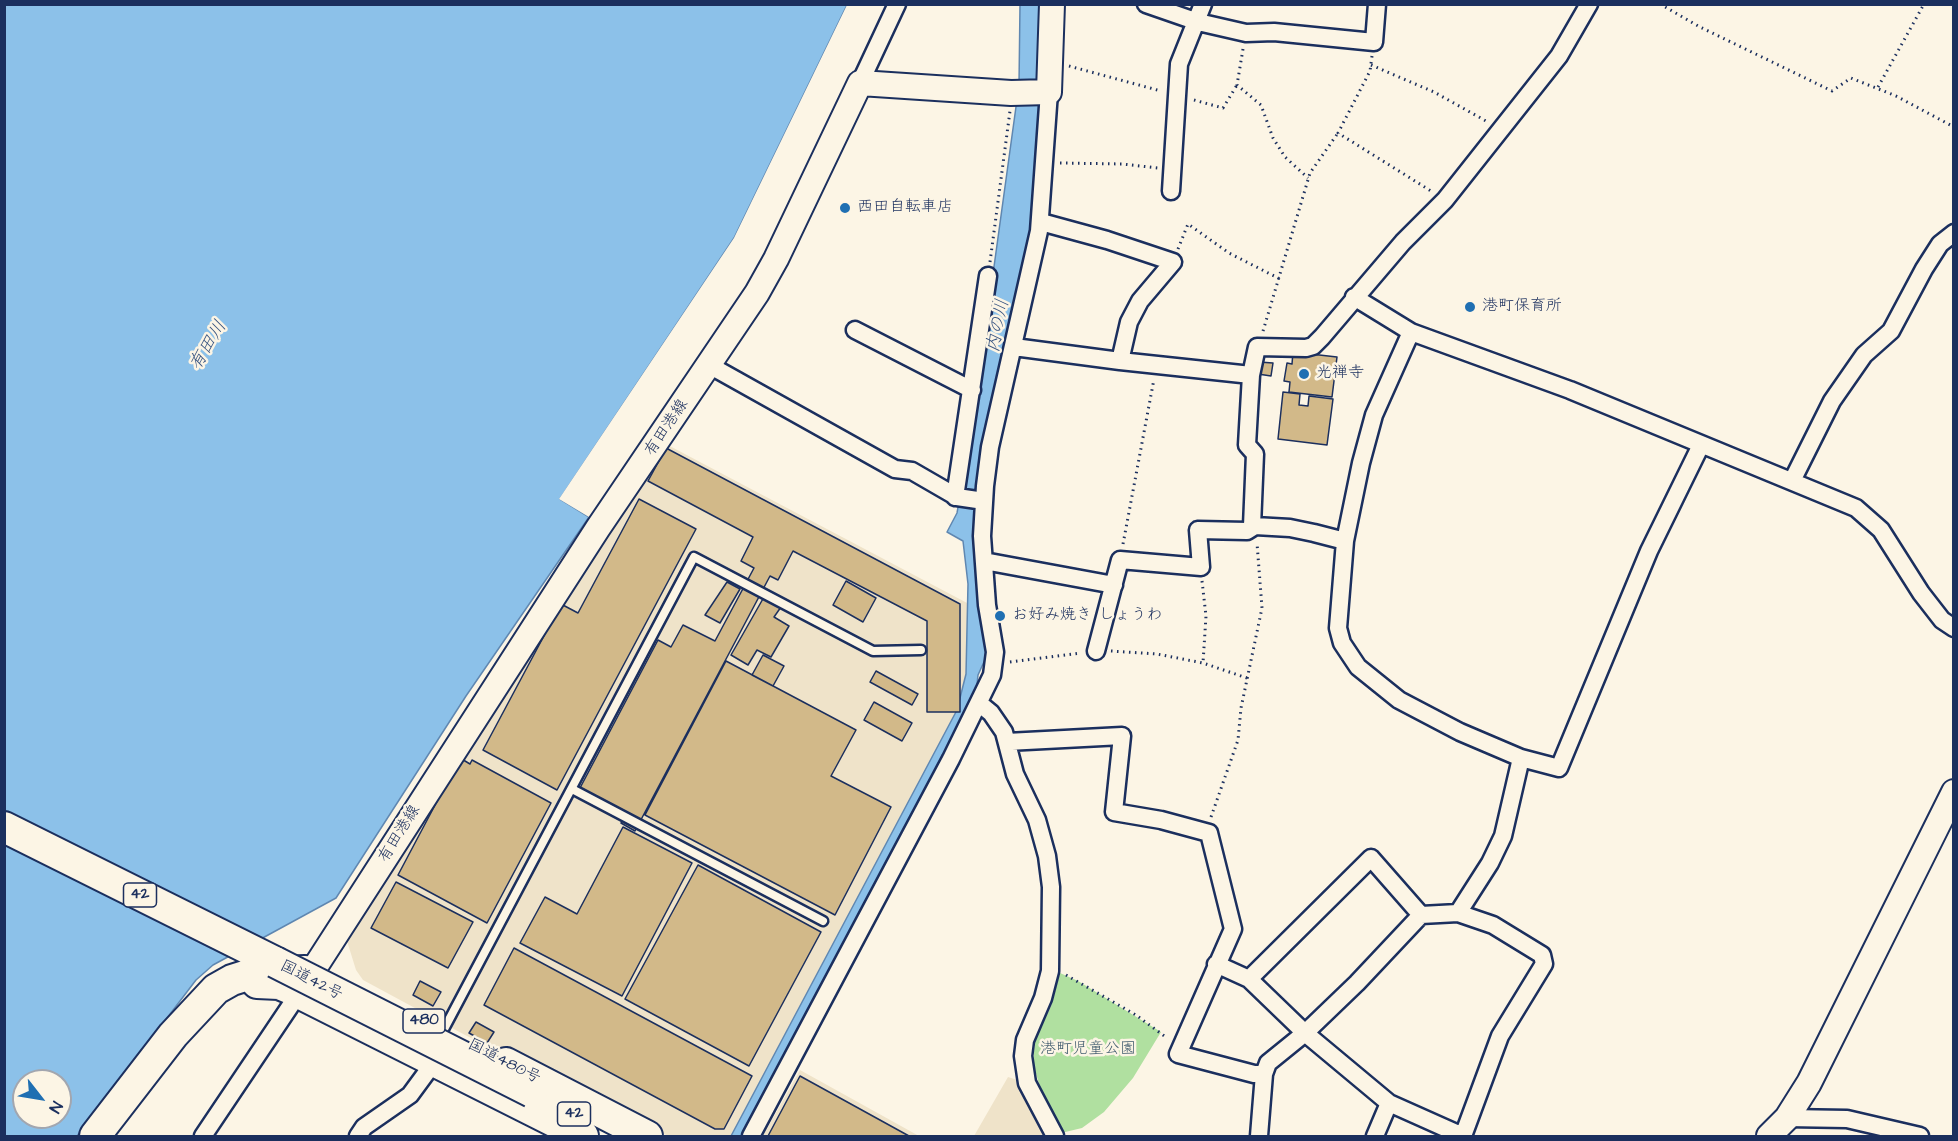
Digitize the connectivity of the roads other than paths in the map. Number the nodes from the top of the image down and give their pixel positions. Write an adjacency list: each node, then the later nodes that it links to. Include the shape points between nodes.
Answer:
1 (897, 4): 8 (street)
2 (1052, 4): 9 (main road)
3 (1146, 4): 7 (street)
4 (1203, 4): 7 (street)
5 (1377, 4): 7 (street, via 1374,42 1246,33)
6 (1589, 4): 14 (street, via 1558,56 1446,200 1402,242)
7 (1198, 22): 10 (street, via 1179,64)
8 (860, 83): 9 (main road); 19 (main road, 有田港線, via 776,259)
9 (1045, 92): 11 (street, via 1046,163)
10 (1171, 191)
11 (1041, 222): 17 (street); 18 (street, via 1173,262 1140,301 1129,322)
12 (1953, 233): 23 (street, via 1940,244 1924,269 1891,331 1864,355 1832,401)
13 (988, 276): 21 (street)
14 (1354, 297): 16 (street); 20 (street, via 1313,346 1257,347)
15 (855, 330): 21 (street)
16 (1411, 332): 22 (street, via 1495,361); 27 (street, via 1374,415)
17 (1014, 347): 18 (street); 25 (street, via 990,447)
18 (1120, 361): 20 (street)
19 (709, 365): 24 (street, via 895,469 912,471); 44 (main road, 有田港線, via 598,528)
20 (1251, 375): 26 (street, via 1248,445 1255,454)
21 (972, 390): 24 (street)
22 (1701, 445): 23 (street); 35 (street, via 1648,551 1559,768)
23 (1792, 481): 30 (street, via 1868,516 1935,611)
24 (956, 497): 25 (street)
25 (982, 501): 28 (street)
26 (1253, 526): 27 (street, via 1290,528); 29 (street, via 1248,531 1198,530 1201,567 1120,560)
27 (1345, 542): 35 (street, via 1338,628 1342,643 1358,667 1399,700)
28 (984, 561): 29 (street); 33 (street, via 994,663)
29 (1114, 585): 32 (street)
30 (1953, 628)
31 (921, 650): 36 (lane, via 873,651 694,557)
32 (1096, 651)
33 (980, 704): 34 (street, via 995,717); 57 (street)
34 (1007, 742): 42 (street, via 1122,736 1114,812 1209,832 1233,929); 58 (street, via 1041,832 1051,887 1050,971 1024,1040 1023,1068)
35 (1521, 758): 39 (street, via 1503,836)
36 (572, 789): 41 (lane); 45 (lane)
37 (1953, 792): 50 (main road, via 1809,1083)
38 (4, 827): 55 (highway, 国道42号 / 42, bridge)
39 (1458, 913): 40 (street); 49 (street, via 1503,931 1542,955 1544,964 1500,1036 1463,1137)
40 (1421, 915): 43 (street, via 1371,858); 46 (street)
41 (823, 921)
42 (1216, 964): 43 (street); 48 (street, via 1178,1054)
43 (1249, 979): 46 (street)
44 (306, 982): 45 (highway, 国道480号 / 480, via 351,984); 47 (highway, 国道480号 / 480); 52 (highway, 国道480号 / 480, via 281,970 247,975 216,989); 53 (street)
45 (443, 1031): 47 (street); 56 (highway, 国道480号 / 480)
46 (1305, 1033): 48 (street, via 1268,1063); 49 (street)
47 (431, 1059): 51 (highway, 国道480号 / 480); 54 (street, via 410,1095 364,1127)
48 (1264, 1074): 59 (street)
49 (1389, 1103): 60 (street)
50 (1787, 1118): 61 (main road); 62 (street, via 1847,1119)
51 (571, 1134)
52 (95, 1137)
53 (203, 1137)
54 (358, 1137)
55 (617, 1137)
56 (647, 1137)
57 (751, 1137)
58 (1055, 1137)
59 (1259, 1137)
60 (1375, 1137)
61 (1769, 1137)
62 (1920, 1137)

